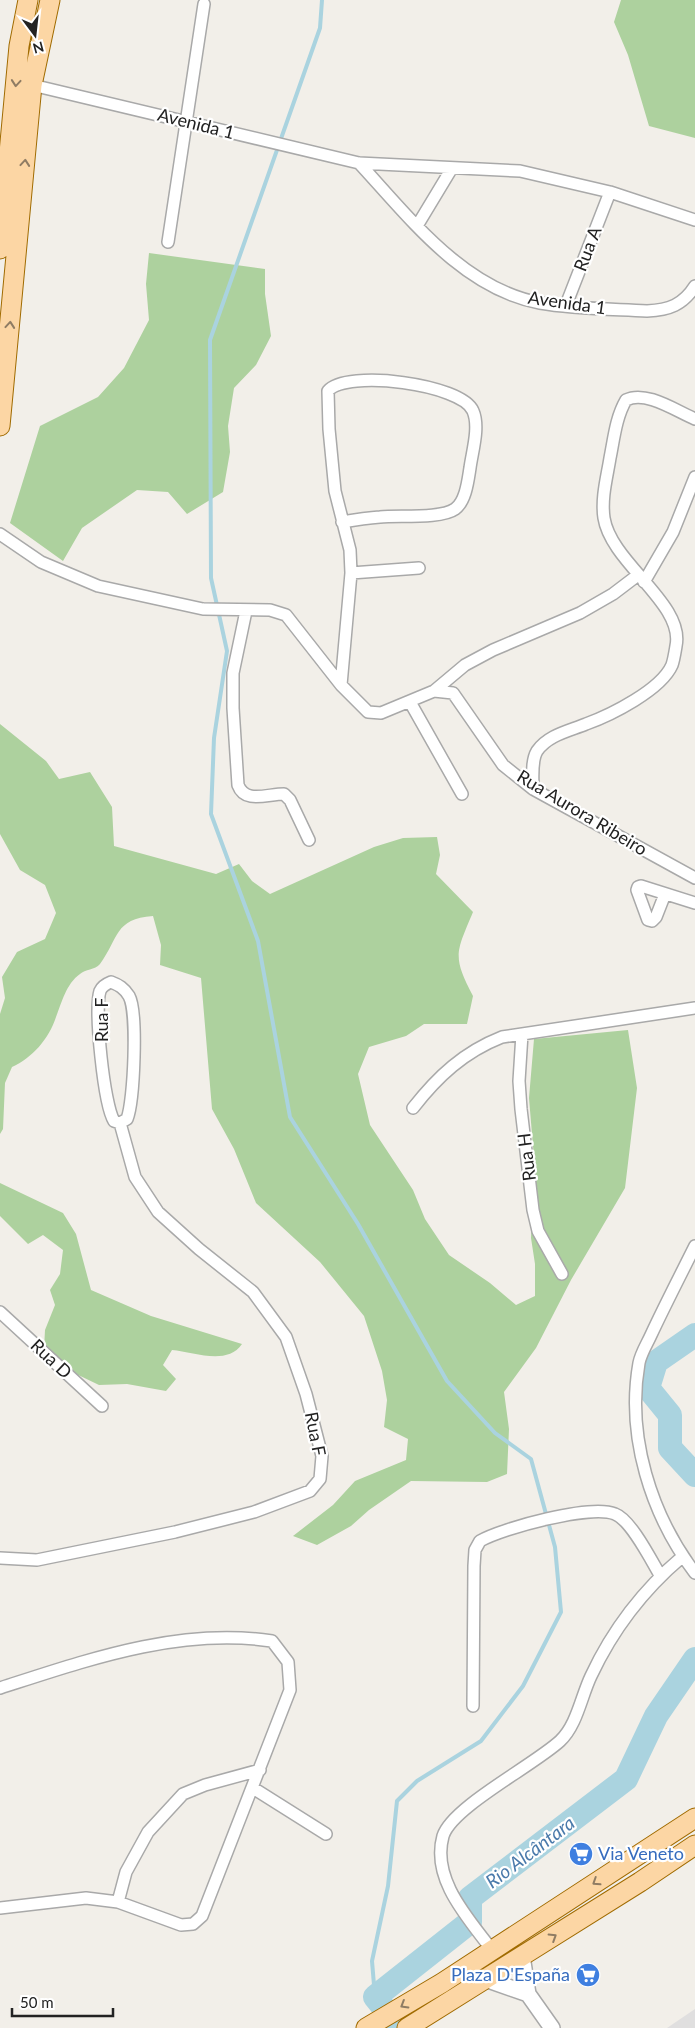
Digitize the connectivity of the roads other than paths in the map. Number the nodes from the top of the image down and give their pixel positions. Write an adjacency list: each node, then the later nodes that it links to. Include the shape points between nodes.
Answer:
1 (28, 0): 12 (main road, one-way to 12, via 19,46)
2 (50, 0): 4 (main road)
3 (204, 4): 5 (street)
4 (32, 85): 5 (street, Avenida 1); 16 (main road, one-way to 4)
5 (186, 121): 6 (street, Avenida 1); 11 (street)
6 (359, 163): 7 (street, Avenida 1); 10 (street, Avenida 1)
7 (452, 168): 8 (street, Avenida 1, via 520,170); 10 (street)
8 (610, 192): 9 (street, Avenida 1); 14 (street, Rua A)
9 (695, 220)
10 (417, 226): 14 (street, Avenida 1, via 465,269 491,285 540,303)
11 (168, 242)
12 (0, 249)
13 (695, 286): 14 (street, Avenida 1, via 677,305 663,310)
14 (566, 305)
15 (695, 420): 22 (street, via 645,398 633,396 622,407 603,494 604,518 610,536 627,564)
16 (0, 426)
17 (695, 478): 22 (street, via 673,532)
18 (342, 522): 18 (street, via 328,429 328,391 332,387 361,381 395,382 440,390 469,404 475,422 468,481 455,509 438,514); 21 (street, via 350,550)
19 (0, 534): 23 (street, via 41,562 98,586 203,609)
20 (419, 568): 21 (street)
21 (351, 573): 24 (street)
22 (641, 578): 25 (street, via 580,613 465,665); 27 (street, via 659,598 674,623 677,643 672,666 655,685 622,707 546,741 536,752)
23 (246, 611): 24 (street, via 270,610 286,615); 29 (street, via 233,673 238,785 241,792 249,797 284,794 290,800)
24 (341, 685): 26 (street, via 368,712 381,713)
25 (434, 691): 26 (street); 27 (street, Rua Aurora Ribeiro, via 453,693 503,765)
26 (410, 702): 28 (street)
27 (533, 788): 30 (street, Rua Aurora Ribeiro)
28 (462, 794)
29 (308, 840)
30 (695, 878)
31 (665, 894): 32 (street)
32 (695, 903)
33 (695, 1008): 34 (street)
34 (522, 1034): 35 (street, via 502,1036 456,1061); 38 (street, Rua H, via 520,1100 533,1210 538,1231)
35 (413, 1108)
36 (120, 1123): 36 (street, Rua F, via 127,1119 131,1104 134,1013 130,997 122,986 111,982 104,984 100,992 99,1022 106,1100 109,1113 114,1121); 42 (street, Rua F, via 135,1177 158,1212 253,1292 286,1337 306,1394 322,1456 320,1479 310,1491 254,1512 175,1532 37,1560)
37 (695, 1246): 41 (street, via 639,1361 636,1406 643,1467 654,1504)
38 (562, 1274)
39 (0, 1312): 40 (street, Rua D)
40 (102, 1406)
41 (682, 1557): 43 (street); 44 (street)
42 (0, 1558)
43 (695, 1573)
44 (660, 1575): 46 (street, via 627,1523 616,1514 601,1511 560,1517 480,1540 475,1550); 54 (street, via 637,1600 614,1634 562,1739 535,1762 456,1816 443,1834 439,1858 448,1885)
45 (0, 1688): 47 (street, via 144,1645 240,1636 272,1641 288,1662 290,1690)
46 (473, 1706)
47 (260, 1770): 48 (street); 52 (street, via 183,1794 148,1832 126,1872)
48 (253, 1788): 50 (street); 52 (street, via 202,1916 193,1924 181,1925)
49 (695, 1818): 54 (main road, one-way to 54)
50 (326, 1834)
51 (695, 1845): 55 (main road, one-way to 51)
52 (118, 1902): 53 (street, via 86,1898)
53 (0, 1908)
54 (492, 1950): 58 (main road, one-way to 58)
55 (522, 1956): 56 (main road); 57 (street)
56 (484, 1979): 57 (street); 59 (main road)
57 (528, 1994): 60 (street)
58 (366, 2028)
59 (407, 2028)
60 (552, 2028)

